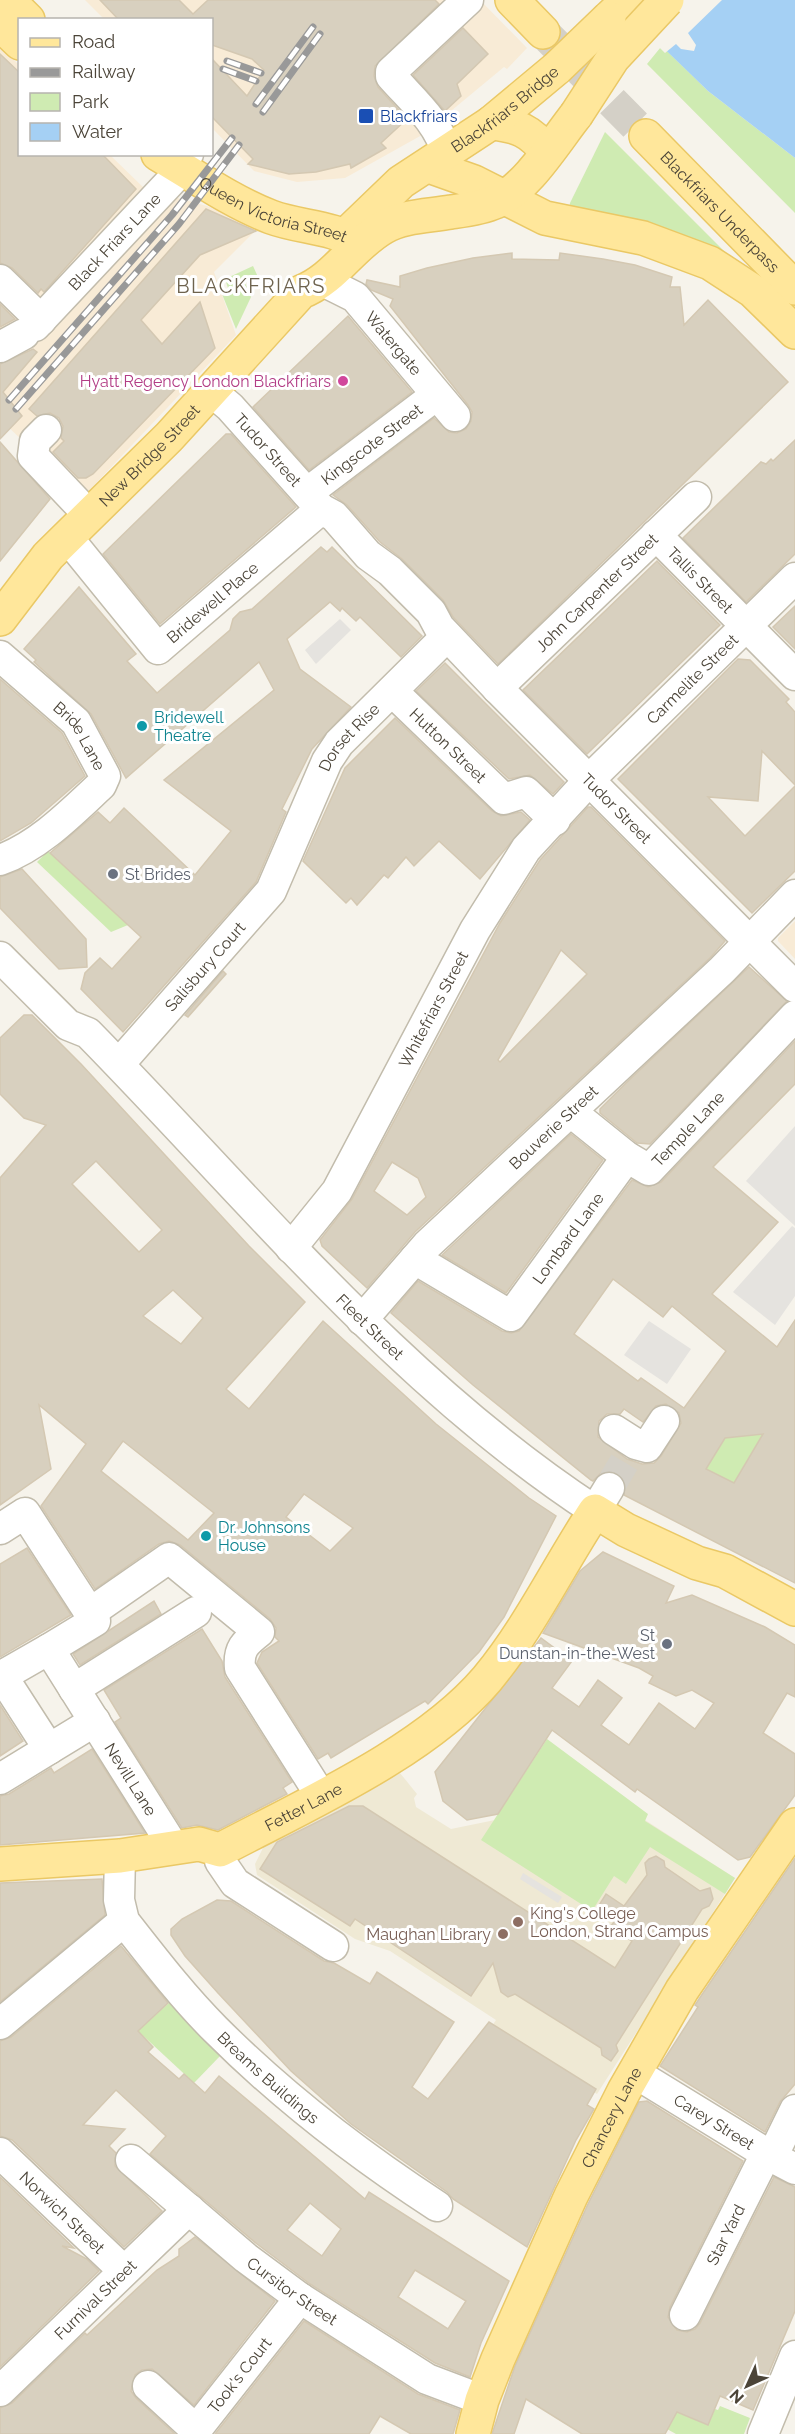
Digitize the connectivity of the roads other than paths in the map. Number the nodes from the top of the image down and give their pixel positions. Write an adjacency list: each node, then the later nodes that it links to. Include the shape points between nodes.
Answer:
1 (8, 0): 7 (main road)
2 (46, 0): 8 (main road)
3 (512, 0): 10 (main road)
4 (628, 0): 12 (main road, Blackfriars Bridge, bridge, via 541,83)
5 (667, 0): 14 (main road, bridge, via 613,58)
6 (473, 5): 16 (street, via 391,72 443,139)
7 (26, 18)
8 (46, 18)
9 (0, 24): 11 (main road)
10 (543, 32)
11 (18, 41)
12 (491, 123): 14 (main road, via 525,129); 16 (main road, Blackfriars Bridge)
13 (646, 136): 22 (main road, Blackfriars Underpass)
14 (546, 152): 18 (main road, via 524,180)
15 (182, 158): 19 (main road, Queen Victoria Street, via 264,194 334,211); 23 (street, Black Friars Lane)
16 (438, 160): 17 (main road, Blackfriars Bridge); 18 (main road)
17 (401, 182): 19 (main road, New Bridge Street)
18 (503, 198): 19 (main road); 24 (main road, via 545,218 643,238 710,263 753,291)
19 (367, 231): 21 (main road, New Bridge Street, via 307,268)
20 (0, 280): 23 (street)
21 (312, 286): 25 (main road, New Bridge Street); 26 (street, Watergate, via 355,297)
22 (795, 288)
23 (25, 332)
24 (795, 332)
25 (211, 391): 29 (street, Tudor Street); 30 (main road, New Bridge Street)
26 (445, 406): 29 (street, Kingscote Street)
27 (46, 430): 30 (street, via 32,449 35,461)
28 (696, 497): 31 (street, John Carpenter Street)
29 (317, 504): 30 (street, Bridewell Place, via 158,649); 35 (street, Tudor Street, via 325,523 346,546 422,622)
30 (78, 526): 33 (main road, New Bridge Street, via 48,556)
31 (656, 535): 34 (street, Tallis Street); 38 (street, John Carpenter Street)
32 (795, 578): 34 (street, Carmelite Street)
33 (0, 619)
34 (747, 624): 37 (street, Tallis Street); 40 (street, Carmelite Street)
35 (443, 632): 38 (street, Tudor Street); 39 (street, Dorset Rise)
36 (0, 656): 42 (street, Bride Lane, via 76,722 105,776 101,785 57,825)
37 (795, 675)
38 (497, 688): 40 (street, Tudor Street)
39 (392, 691): 41 (street, Hutton Street, via 504,799 526,792); 43 (street, Dorset Rise, via 339,743 327,761)
40 (591, 781): 41 (street, Whitefriars Street); 46 (street, Tudor Street)
41 (555, 820): 54 (street, Whitefriars Street, via 526,849 489,906 337,1191)
42 (0, 860)
43 (283, 863): 51 (street, Salisbury Court, via 271,891 252,915)
44 (795, 895): 46 (street, Bouverie Street)
45 (0, 936): 50 (street, Fleet Street, via 28,957 80,1012)
46 (751, 940): 48 (street, Tudor Street); 52 (street, Bouverie Street)
47 (0, 957): 50 (street, Fleet Street, via 68,1025)
48 (795, 987)
49 (795, 1016): 53 (street, Temple Lane, via 652,1168 644,1169)
50 (88, 1033): 51 (street, Fleet Street)
51 (119, 1064): 54 (street, Fleet Street)
52 (571, 1112): 53 (street, Temple Lane); 55 (street, Bouverie Street)
53 (627, 1156): 55 (street, Lombard Lane, via 512,1316)
54 (291, 1248): 56 (street, Fleet Street)
55 (415, 1259): 56 (street, Bouverie Street)
56 (362, 1320): 59 (street, Fleet Street, via 471,1419)
57 (664, 1421): 58 (street, via 647,1447)
58 (626, 1443)
59 (602, 1500): 61 (main road, Fleet Street, via 626,1530); 72 (main road, Fetter Lane, via 534,1614 484,1682 414,1743)
60 (0, 1529): 62 (street, via 25,1513)
61 (697, 1563): 63 (main road, Fleet Street, via 725,1571); 65 (main road, Fleet Street, via 710,1581)
62 (87, 1608): 66 (street, via 95,1621); 72 (street, via 97,1608 170,1558 259,1632 238,1653 240,1668)
63 (795, 1609)
64 (196, 1612): 68 (street)
65 (795, 1628)
66 (48, 1649): 67 (street); 68 (street, Nevill Lane)
67 (1, 1675): 70 (street)
68 (74, 1689): 69 (street, Nevill Lane)
69 (95, 1721): 70 (street); 74 (street, Nevill Lane)
70 (49, 1749): 71 (street)
71 (0, 1779)
72 (321, 1796): 75 (main road, Fetter Lane)
73 (795, 1824): 81 (main road, Chancery Lane, via 682,1990)
74 (168, 1838)
75 (220, 1850): 76 (main road, via 199,1844); 79 (street, via 220,1861 235,1883)
76 (120, 1856): 77 (main road); 78 (street, via 119,1899)
77 (0, 1864)
78 (124, 1921): 80 (street); 86 (street, Breams Buildings, via 214,2028 262,2074 379,2169)
79 (333, 1946)
80 (0, 2024)
81 (635, 2073): 85 (street, Carey Street); 95 (main road, Chancery Lane, via 539,2265 482,2400)
82 (795, 2110): 85 (street, Star Yard)
83 (0, 2153): 88 (street, Norwich Street)
84 (131, 2160): 87 (street, Cursitor Street)
85 (777, 2160): 90 (street, Star Yard)
86 (437, 2206)
87 (189, 2209): 88 (street, Furnival Street); 89 (street, Cursitor Street)
88 (124, 2271): 93 (street, Furnival Street)
89 (300, 2298): 92 (street, Took's Court, via 196,2430); 94 (street, Cursitor Street, via 427,2379)
90 (685, 2315)
91 (795, 2356): 96 (street)
92 (148, 2386)
93 (0, 2391)
94 (472, 2396)
95 (473, 2434)
96 (763, 2434)

